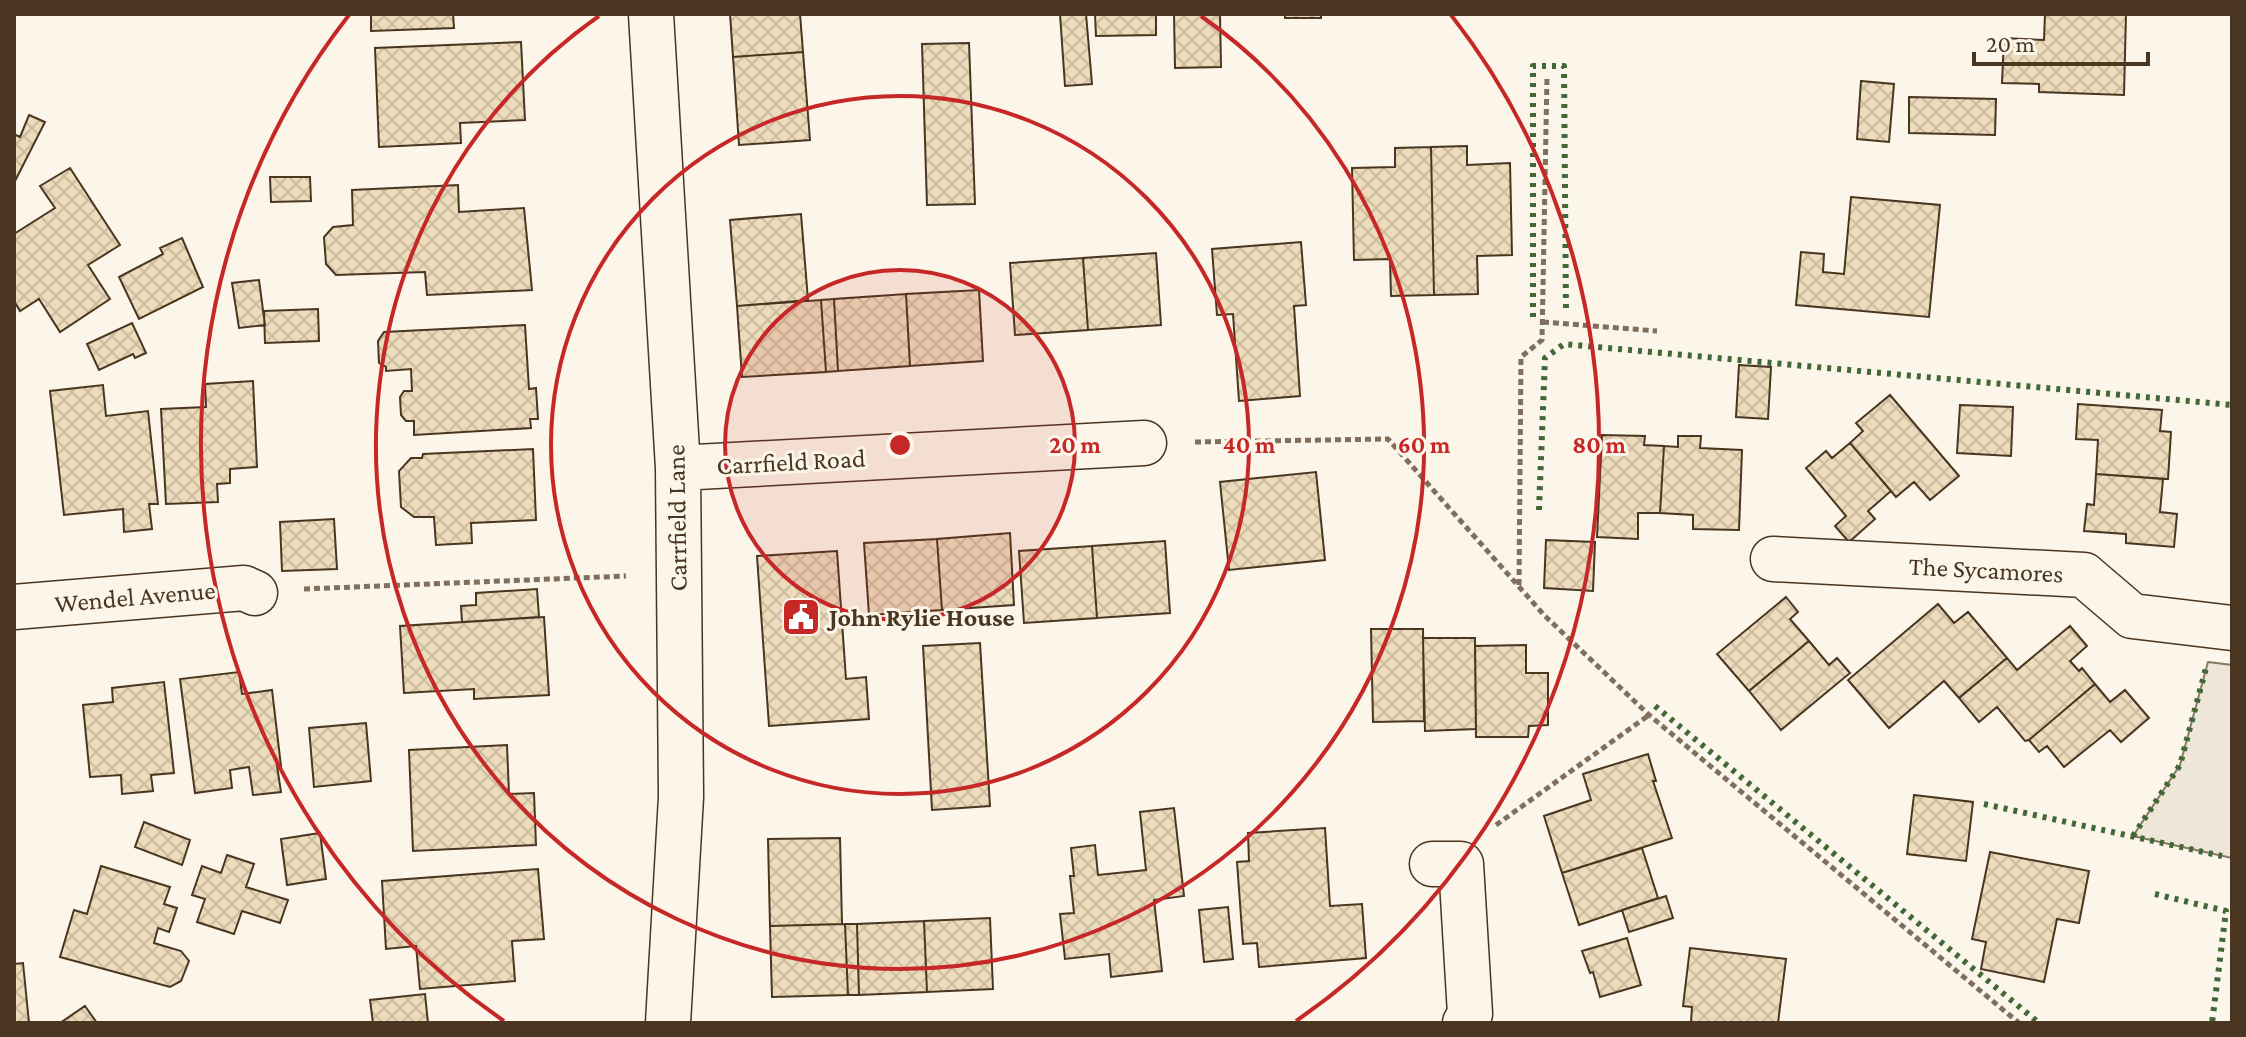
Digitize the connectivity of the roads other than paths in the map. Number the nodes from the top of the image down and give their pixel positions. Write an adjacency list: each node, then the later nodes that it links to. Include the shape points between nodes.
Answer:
1 (651, 14): 3 (street, Carrfield Lane)
2 (1144, 443): 3 (street, Carrfield Road)
3 (678, 468): 9 (street, Carrfield Lane, via 681,797)
4 (1773, 559): 7 (street, The Sycamores, via 2084,575 2132,616)
5 (255, 593): 6 (street, Wendel Avenue, via 244,588)
6 (14, 607)
7 (2232, 628)
8 (1446, 864): 10 (street, via 1470,1014)
9 (668, 1023)
10 (1465, 1023)

